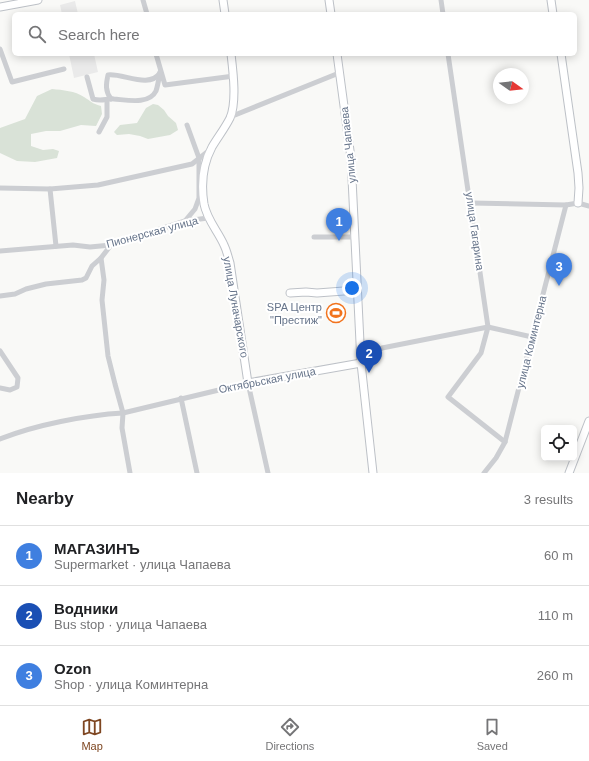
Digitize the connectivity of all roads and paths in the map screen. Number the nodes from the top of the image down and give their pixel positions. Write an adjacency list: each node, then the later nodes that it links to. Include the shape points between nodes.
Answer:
1 (38, 0): 7 (main road)
2 (143, 0): 8 (street)
3 (223, 0): 9 (main road)
4 (329, 0): 10 (main road)
5 (441, 0): 11 (street)
6 (551, 0): 12 (main road)
7 (0, 7)
8 (146, 12)
9 (225, 12)
10 (331, 12)
11 (443, 12)
12 (553, 12)
13 (0, 50): 19 (street, via 12,82)
14 (156, 56): 20 (street)
15 (230, 56): 22 (main road, улица Луначарского)
16 (337, 56): 21 (main road, улица Чапаева)
17 (448, 56): 32 (street, улица Гагарина)
18 (561, 56): 33 (main road, via 578,174)
19 (64, 69)
20 (160, 72): 22 (street, via 165,84); 24 (street, via 156,92 147,99); 24 (street, via 157,77 150,80 108,75 106,85)
21 (339, 73): 25 (street); 39 (main road, улица Чапаева, via 351,158)
22 (234, 76): 25 (main road, улица Луначарского)
23 (87, 77): 24 (street, via 93,99)
24 (109, 100): 27 (street, via 107,117)
25 (230, 117): 28 (main road, улица Луначарского)
26 (187, 125): 29 (street)
27 (99, 132)
28 (212, 147): 29 (street); 36 (main road, улица Луначарского, via 203,180 204,204)
29 (199, 158): 31 (street, via 192,164 98,185); 37 (street, via 200,198 195,210)
30 (0, 188): 31 (street)
31 (50, 189): 41 (street)
32 (471, 203): 34 (street); 47 (street, улица Гагарина)
33 (578, 203): 34 (street); 35 (street)
34 (566, 205): 48 (street, улица Коминтерна)
35 (589, 206)
36 (208, 218): 37 (street, Пионерская улица); 51 (main road, улица Луначарского, via 224,246 230,263)
37 (185, 221): 40 (street, Пионерская улица)
38 (314, 237): 39 (street)
39 (355, 237): 44 (main road, улица Чапаева)
40 (111, 245): 41 (street, Пионерская улица); 43 (street)
41 (56, 246): 42 (street, Пионерская улица)
42 (0, 251)
43 (102, 258): 46 (street, via 92,266 86,278 82,280 46,284); 54 (street, via 102,300 108,356)
44 (357, 290): 45 (main road); 50 (main road, улица Чапаева)
45 (290, 293)
46 (0, 296)
47 (488, 327): 48 (street, Октябрьская улица); 50 (street, Октябрьская улица, via 382,348); 57 (street, улица Гагарина, via 481,353 448,397)
48 (532, 337): 57 (street, улица Коминтерна)
49 (0, 351): 52 (street, via 18,378 17,387 10,390)
50 (361, 363): 51 (main road, Октябрьская улица); 61 (main road, улица Чапаева)
51 (248, 382): 53 (street, Октябрьская улица); 60 (street, улица Луначарского)
52 (0, 388)
53 (181, 398): 54 (street, Октябрьская улица); 59 (street)
54 (123, 413): 56 (street, Октябрьская улица, via 75,419); 58 (street, via 122,428)
55 (589, 421): 63 (main road)
56 (0, 439)
57 (505, 442): 62 (street, улица Коминтерна)
58 (130, 473)
59 (197, 473)
60 (268, 473)
61 (373, 473)
62 (484, 473)
63 (569, 473)

